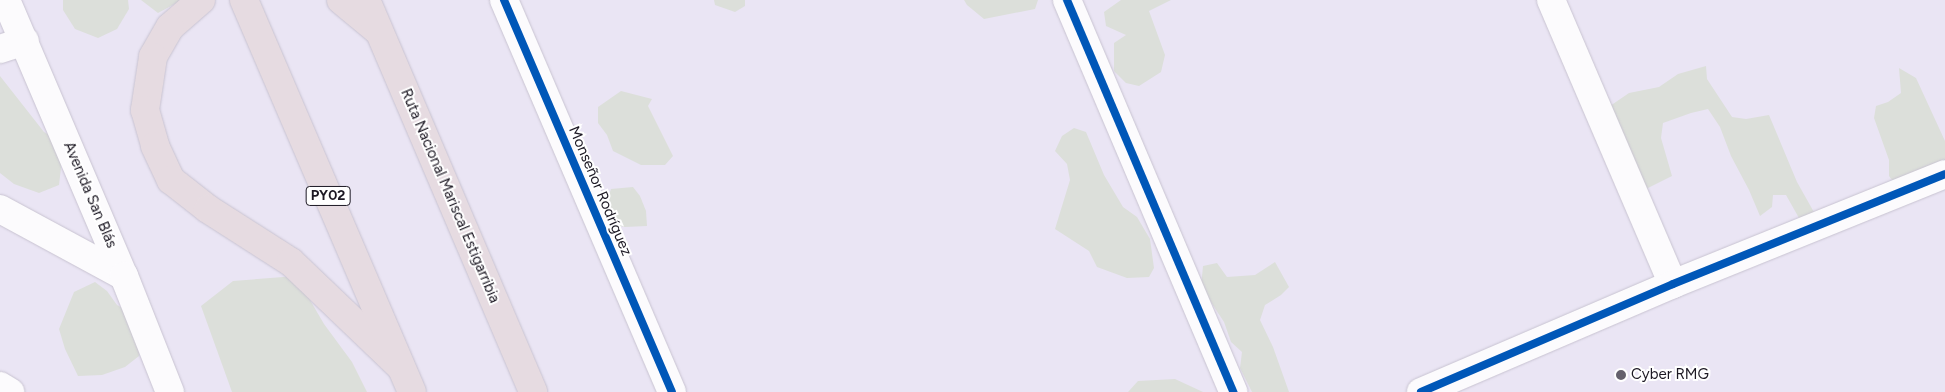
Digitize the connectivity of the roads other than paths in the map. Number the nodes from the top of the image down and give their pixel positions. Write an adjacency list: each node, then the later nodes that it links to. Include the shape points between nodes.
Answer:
1 (6, 0): 10 (street, Avenida San Blás)
2 (201, 0): 15 (highway, via 170,27 153,57 145,110 155,146 171,180 208,209 291,262)
3 (244, 0): 15 (highway, PY02)
4 (341, 0): 9 (highway)
5 (366, 0): 9 (highway, Ruta Nacional Mariscal Estigarribia)
6 (504, 0): 21 (street, Monseñor Rodríguez)
7 (1067, 0): 22 (street)
8 (1551, 0): 14 (street)
9 (380, 32): 20 (highway, Ruta Nacional Mariscal Estigarribia)
10 (12, 45): 13 (street, Avenida San Blás)
11 (1945, 174): 14 (street)
12 (0, 208): 13 (street)
13 (124, 276): 18 (street, Avenida San Blás)
14 (1673, 284): 23 (street)
15 (400, 366): 19 (highway, PY02)
16 (0, 386): 17 (street)
17 (10, 392)
18 (170, 392)
19 (412, 392)
20 (533, 392)
21 (672, 392)
22 (1233, 392)
23 (1421, 392)

